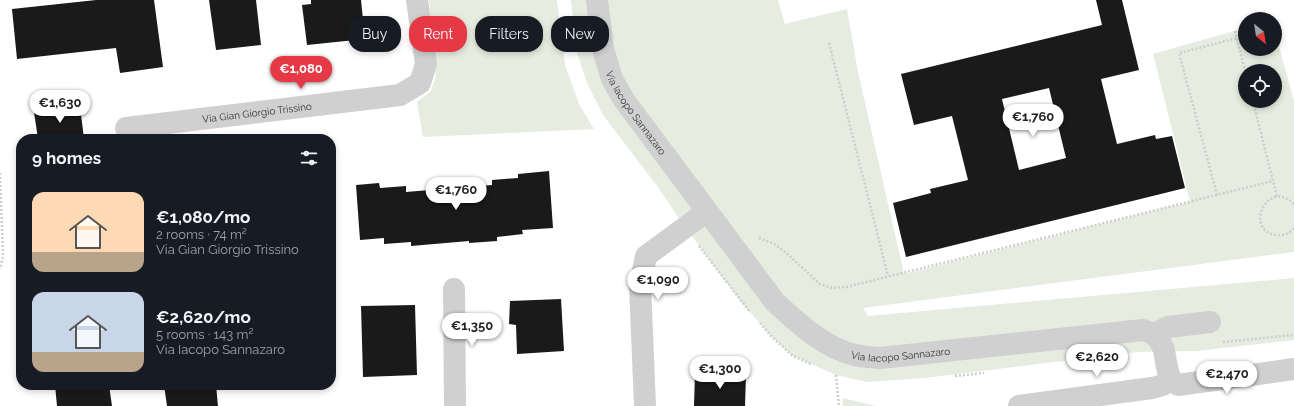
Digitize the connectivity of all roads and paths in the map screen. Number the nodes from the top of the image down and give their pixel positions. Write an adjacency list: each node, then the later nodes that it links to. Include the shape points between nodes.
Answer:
1 (417, 0): 8 (street, Via Gian Giorgio Trissino, via 426,64 420,83 400,95)
2 (597, 0): 14 (street, Via Iacopo Sannazaro, via 603,49 612,78 624,100)
3 (1235, 31): 4 (path)
4 (1237, 38): 6 (path); 11 (path, via 1179,54)
5 (829, 44): 19 (path)
6 (1243, 64)
7 (1255, 108): 10 (path)
8 (126, 128)
9 (0, 173): 18 (path, via 4,256)
10 (1273, 181): 11 (path); 12 (path)
11 (1217, 195): 19 (path)
12 (1277, 197): 13 (path); 15 (path, via 1265,203 1262,209 1260,215 1264,228 1274,235 1287,234)
13 (1294, 204)
14 (706, 212): 16 (street, Via Iacopo Sannazaro); 27 (street, via 646,256 640,285)
15 (1294, 228)
16 (737, 252): 17 (path); 19 (path, via 759,238 784,250 820,284 832,288); 22 (street, Via Iacopo Sannazaro, via 774,302 798,323 824,342 855,355 880,358 1143,330)
17 (714, 266)
18 (0, 269)
19 (888, 276)
20 (454, 289): 26 (street)
21 (1210, 322): 22 (street, via 1168,327)
22 (1154, 334): 25 (street, via 1165,349)
23 (1294, 369): 25 (street, via 1178,385)
24 (836, 375): 28 (path)
25 (1171, 379): 29 (street, via 1152,388)
26 (455, 406)
27 (645, 406)
28 (839, 406)
29 (1019, 406)

